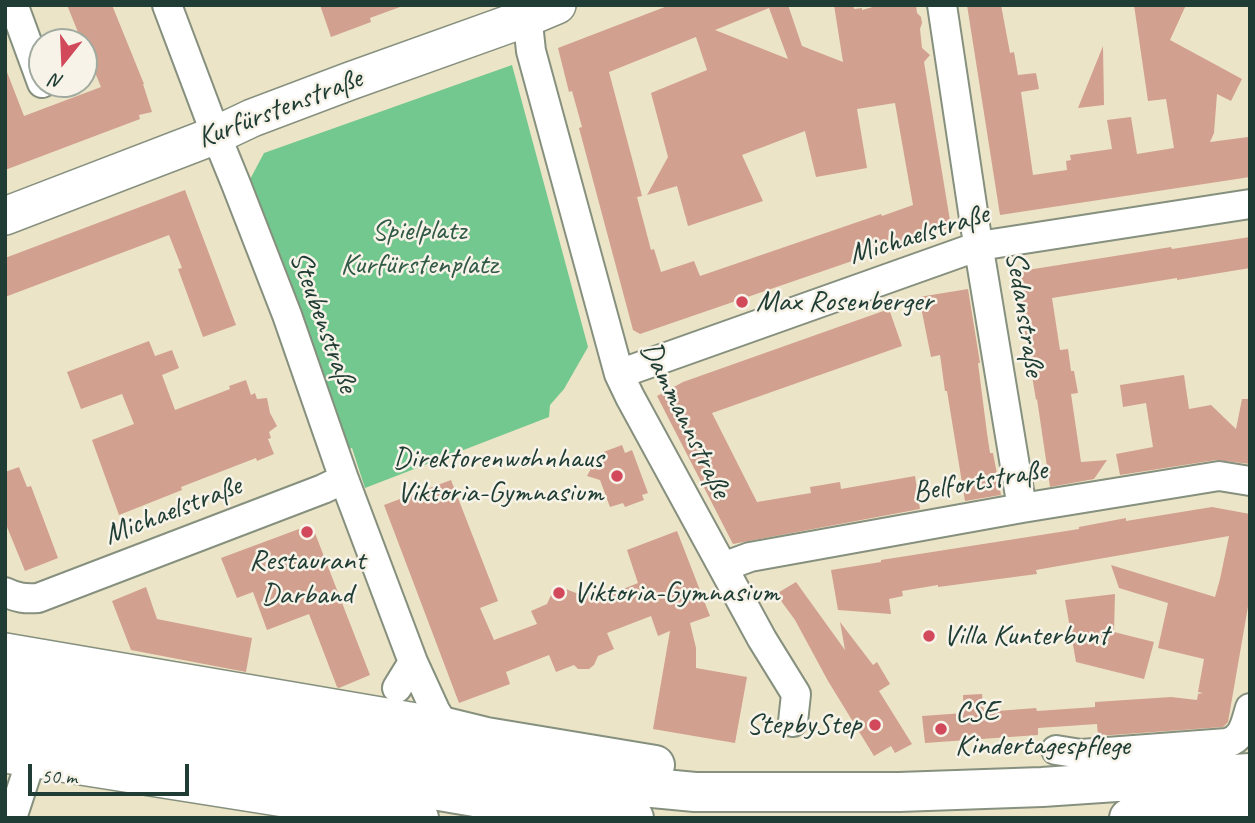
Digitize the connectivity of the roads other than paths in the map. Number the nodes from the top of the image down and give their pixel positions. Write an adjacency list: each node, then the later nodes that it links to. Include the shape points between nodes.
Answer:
1 (167, 5): 6 (street, Steubenstraße)
2 (942, 5): 9 (street, Sedanstraße)
3 (20, 8): 5 (street)
4 (536, 10): 6 (main road, Kurfürstenstraße); 10 (street, Dammannstraße, via 531,51)
5 (28, 35)
6 (215, 135): 8 (main road, Kurfürstenstraße); 11 (street, Steubenstraße, via 285,310)
7 (1250, 204): 9 (street, Michaelstraße)
8 (5, 216)
9 (979, 246): 10 (street, Michaelstraße); 13 (street, Sedanstraße)
10 (619, 374): 14 (street, Dammannstraße)
11 (344, 479): 15 (street, Michaelstraße, via 38,598); 17 (street, Steubenstraße)
12 (1250, 481): 13 (street, Belfortstraße, via 1219,476)
13 (1022, 508): 14 (street, Belfortstraße, via 750,556)
14 (723, 567): 22 (street, Dammannstraße, via 796,694)
15 (15, 596)
16 (5, 652): 23 (main road)
17 (413, 662): 19 (street); 23 (street, Steubenstraße)
18 (5, 687): 27 (highway, via 600,783 695,792)
19 (397, 688)
20 (5, 720): 32 (highway, via 498,801)
21 (1246, 720): 24 (street, via 1234,741 1227,743 1080,754)
22 (793, 722)
23 (445, 727): 27 (highway, via 677,769)
24 (1056, 751)
25 (19, 755): 29 (main road); 30 (street)
26 (1250, 773): 27 (highway, via 1055,786)
27 (758, 792)
28 (1250, 810): 33 (highway)
29 (384, 815): 31 (highway)
30 (12, 818)
31 (419, 818)
32 (634, 818)
33 (1129, 818)

